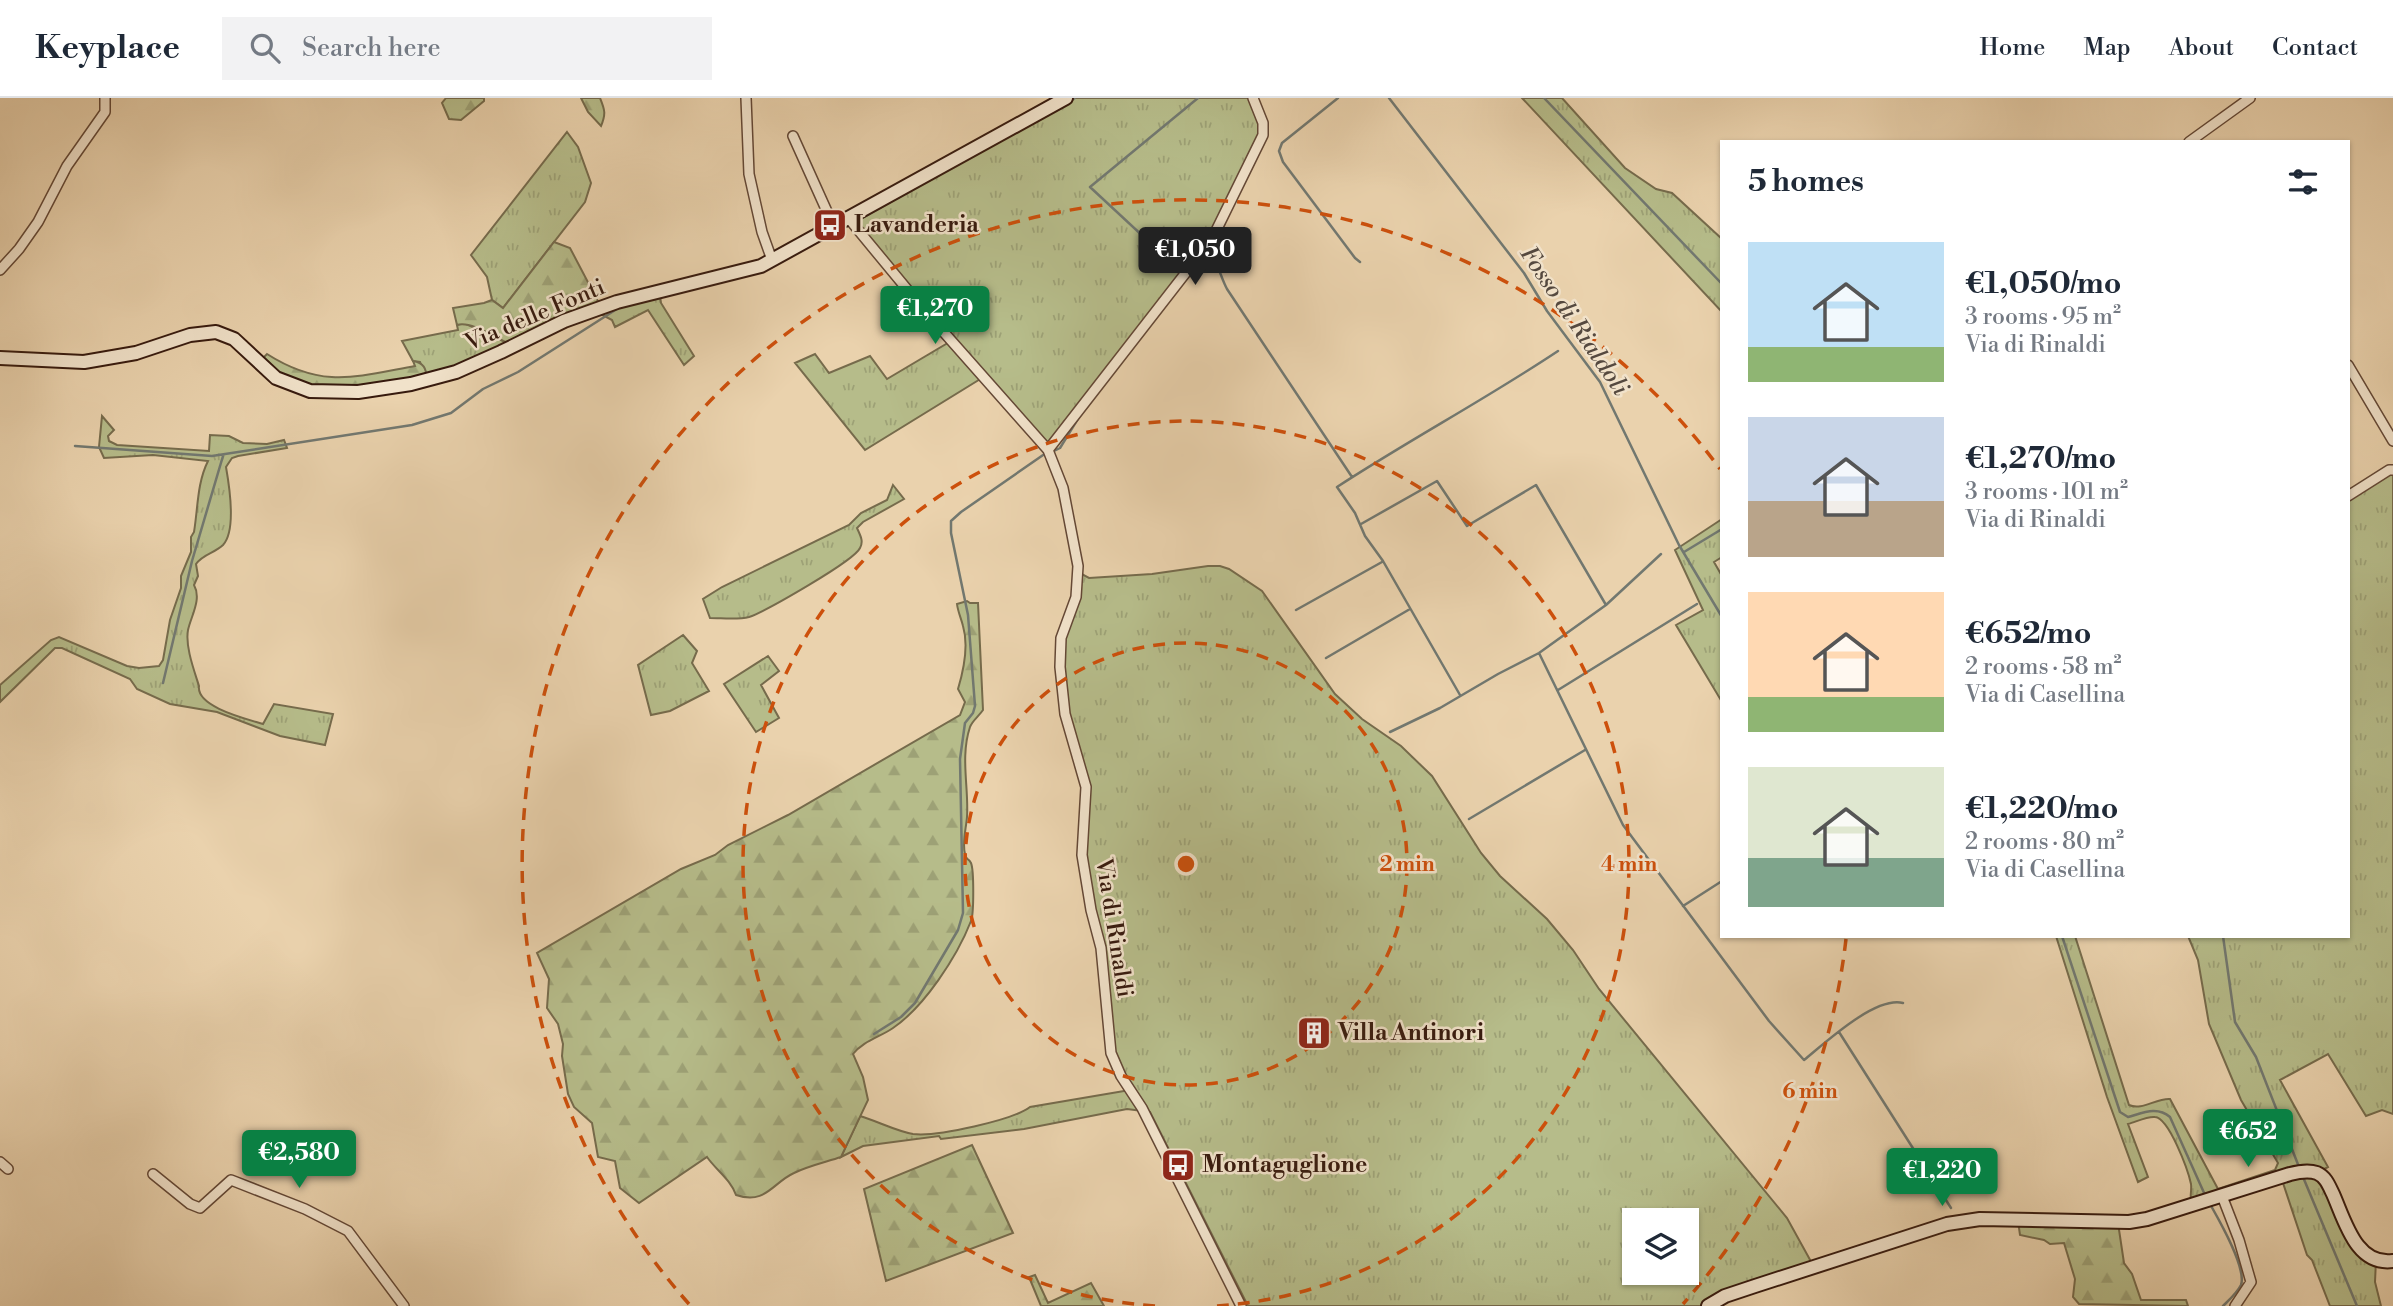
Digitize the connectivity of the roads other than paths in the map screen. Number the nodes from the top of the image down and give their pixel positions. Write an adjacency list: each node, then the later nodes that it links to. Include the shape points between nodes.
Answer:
1 (105, 98): 11 (street, via 105,112 73,157 38,222)
2 (746, 98): 10 (street, via 749,174)
3 (1066, 98): 8 (street, Via delle Fonti)
4 (1253, 98): 15 (street, via 1263,135 1212,239)
5 (2250, 98): 7 (street)
6 (793, 136): 9 (street)
7 (2192, 140)
8 (849, 219): 9 (street, Via delle Fonti); 15 (street, Via di Rinaldi)
9 (834, 227): 10 (street, Via delle Fonti)
10 (772, 260): 12 (street, Via delle Fonti, via 617,302 564,321 456,372 358,391 310,391 276,378 234,339 216,332 84,362)
11 (0, 270)
12 (0, 358)
13 (2350, 368): 14 (street)
14 (2393, 441)
15 (1048, 450): 24 (street, Via di Rinaldi, via 1063,488 1079,566 1076,597 1061,639 1060,667 1065,714 1086,788 1082,855 1101,948 1111,1053)
16 (2393, 470): 17 (street)
17 (2350, 494)
18 (0, 1162): 19 (street)
19 (8, 1169)
20 (153, 1174): 23 (street, via 200,1208 231,1180 348,1231)
21 (2220, 1196): 22 (street, via 2290,1174 2314,1172 2327,1183 2364,1254); 25 (street, via 2129,1222 1980,1219 1947,1224 1725,1296); 26 (street, via 2251,1282)
22 (2393, 1261)
23 (404, 1306)
24 (1241, 1306)
25 (1708, 1306)
26 (2235, 1306)

